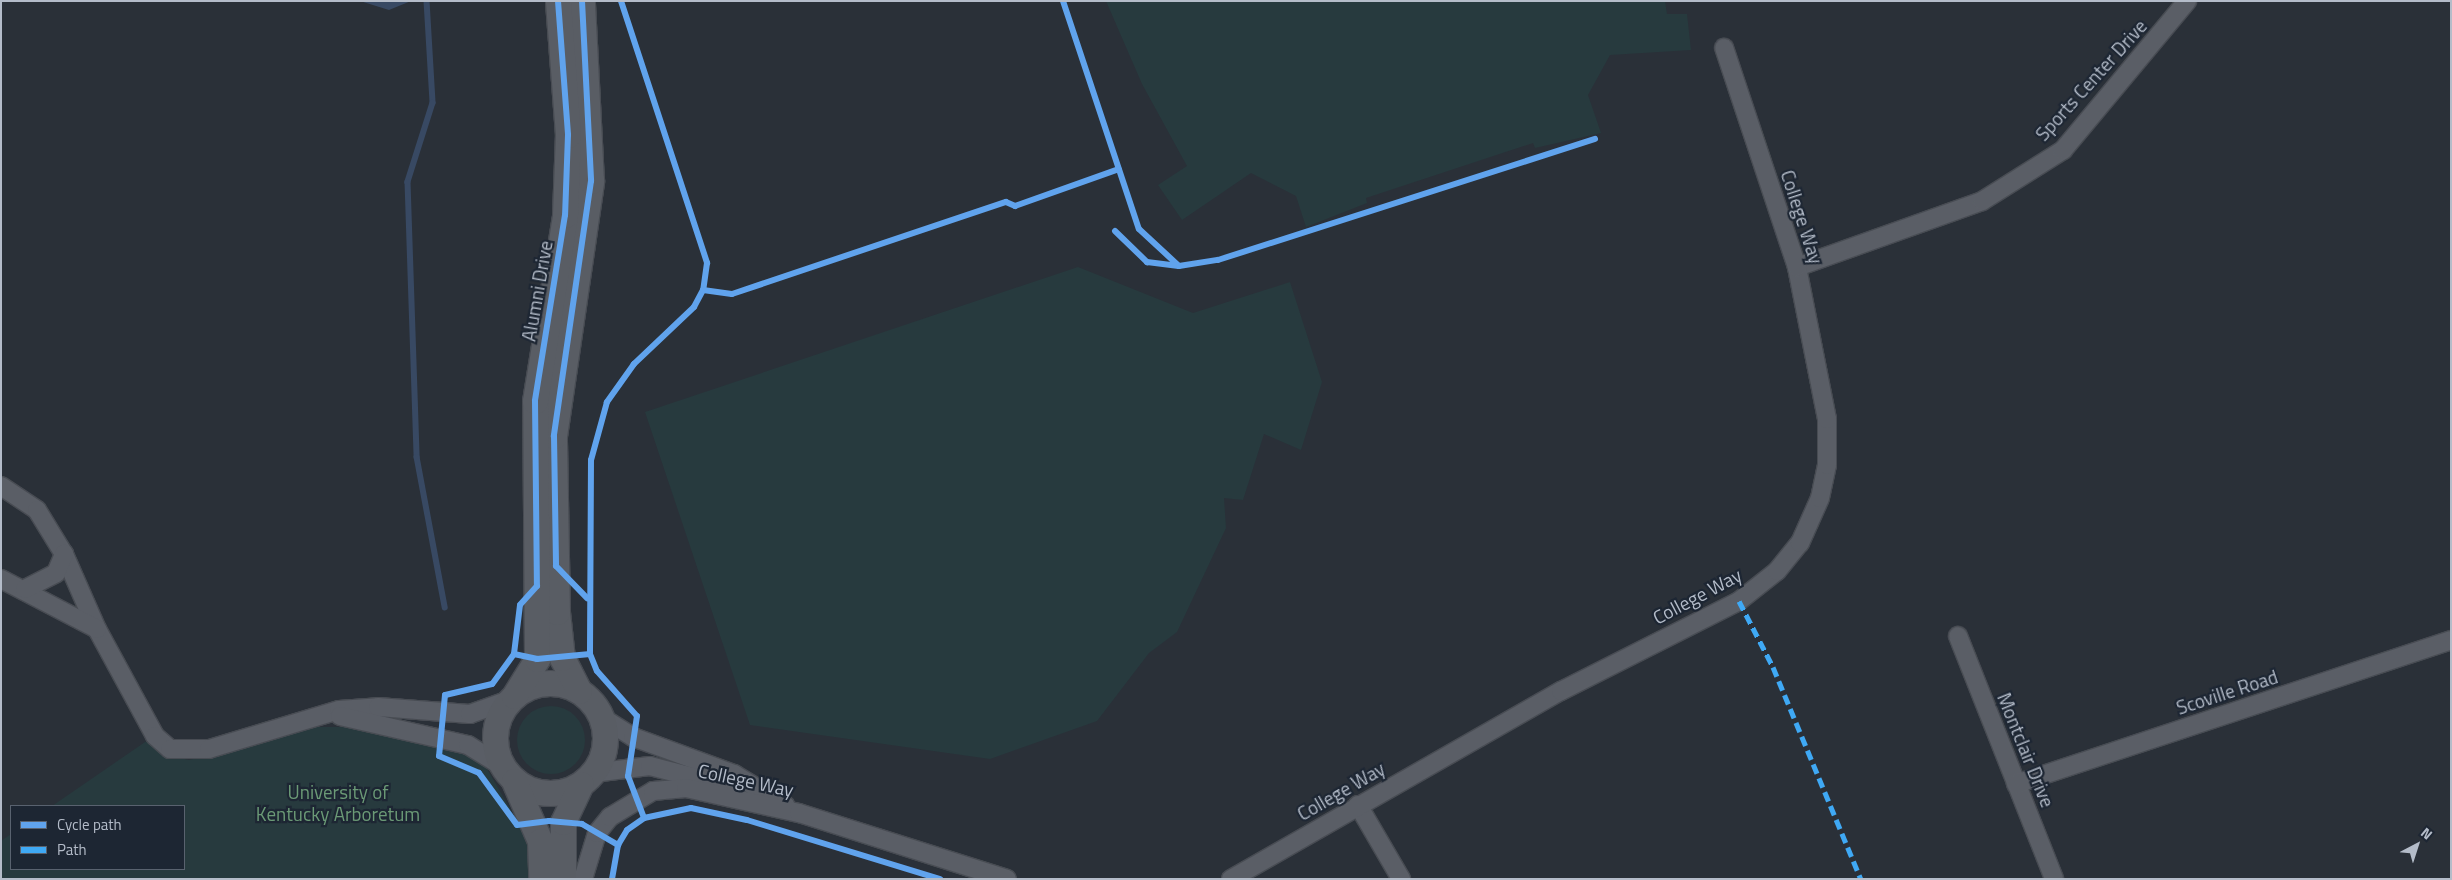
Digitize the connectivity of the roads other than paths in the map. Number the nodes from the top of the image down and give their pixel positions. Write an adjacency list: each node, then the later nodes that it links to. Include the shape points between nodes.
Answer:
1 (558, 1): 5 (main road, Alumni Drive)
2 (582, 1): 5 (main road, Alumni Drive, via 590,181)
3 (2187, 1): 6 (street, Sports Center Drive, via 2063,150 1982,201)
4 (1724, 48): 6 (street, College Way)
5 (575, 216): 14 (main road, Alumni Drive, via 554,436 557,612 562,658); 15 (main road, Alumni Drive, via 535,401 537,659)
6 (1797, 267): 22 (street, College Way, via 1828,436 1818,507 1787,560 1739,602 1561,691)
7 (1, 486): 8 (street, via 37,510)
8 (64, 554): 10 (street, via 56,573); 11 (street)
9 (1, 579): 10 (street)
10 (24, 589): 11 (street)
11 (97, 629): 16 (street, via 155,736 170,749 209,749)
12 (1958, 636): 20 (street, Montclair Drive)
13 (2451, 640): 20 (street, Scoville Road)
14 (579, 691): 15 (main road, via 553,683); 17 (main road)
15 (512, 698): 16 (street, via 470,714 378,707); 18 (main road, via 501,712 494,739)
16 (327, 713): 18 (street, via 468,745)
17 (600, 717): 19 (main road, via 604,746); 21 (street, College Way, via 633,737 734,774)
18 (508, 773): 19 (main road, via 540,793 568,790); 24 (main road, via 534,822)
19 (587, 778): 21 (street, College Way, via 650,766); 25 (main road, via 563,822)
20 (2016, 784): 30 (street, Montclair Drive)
21 (779, 801): 23 (street, College Way)
22 (1358, 805): 28 (street, College Way); 29 (street)
23 (799, 813): 26 (street, College Way, via 686,788 653,791 610,817 597,833); 27 (street, College Way)
24 (542, 879)
25 (563, 879)
26 (583, 879)
27 (1007, 879)
28 (1231, 879)
29 (1401, 879)
30 (2054, 879)

